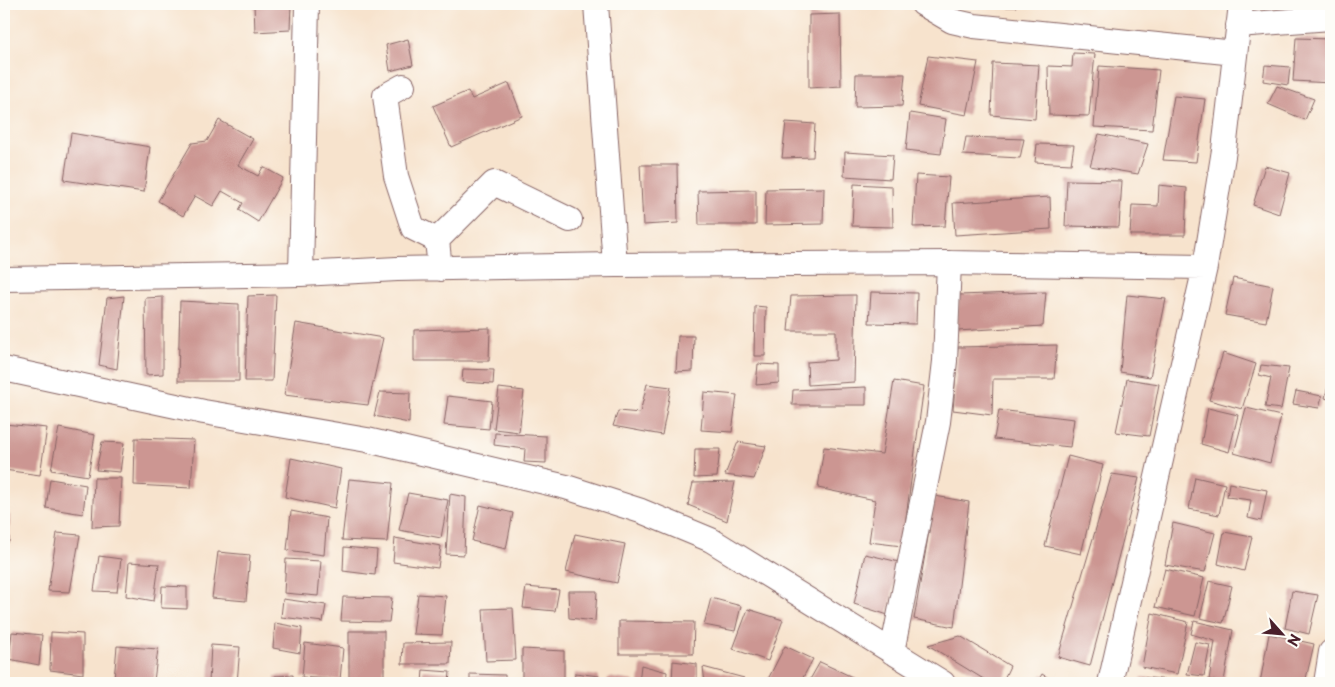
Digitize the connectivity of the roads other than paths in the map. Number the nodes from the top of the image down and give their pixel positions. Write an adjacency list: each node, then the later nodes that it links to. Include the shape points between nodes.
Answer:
1 (307, 4): 14 (street)
2 (596, 4): 11 (street)
3 (923, 4): 6 (street, via 952,21 974,26)
4 (1240, 14): 5 (street); 6 (street)
5 (1331, 18)
6 (1235, 53): 12 (street, via 1224,150)
7 (403, 86): 9 (street, via 385,96 396,176 413,228)
8 (570, 220): 9 (street, via 494,183)
9 (437, 240): 13 (street)
10 (949, 263): 11 (street); 12 (street); 17 (street, via 945,361 938,422)
11 (614, 265): 13 (street)
12 (1205, 267): 20 (street)
13 (440, 269): 14 (street)
14 (301, 274): 15 (street)
15 (4, 279)
16 (4, 369): 17 (street, via 204,412 367,440 566,487 641,511 711,540)
17 (892, 652): 19 (street)
18 (1331, 652): 21 (street)
19 (943, 683)
20 (1110, 683)
21 (1326, 683)

